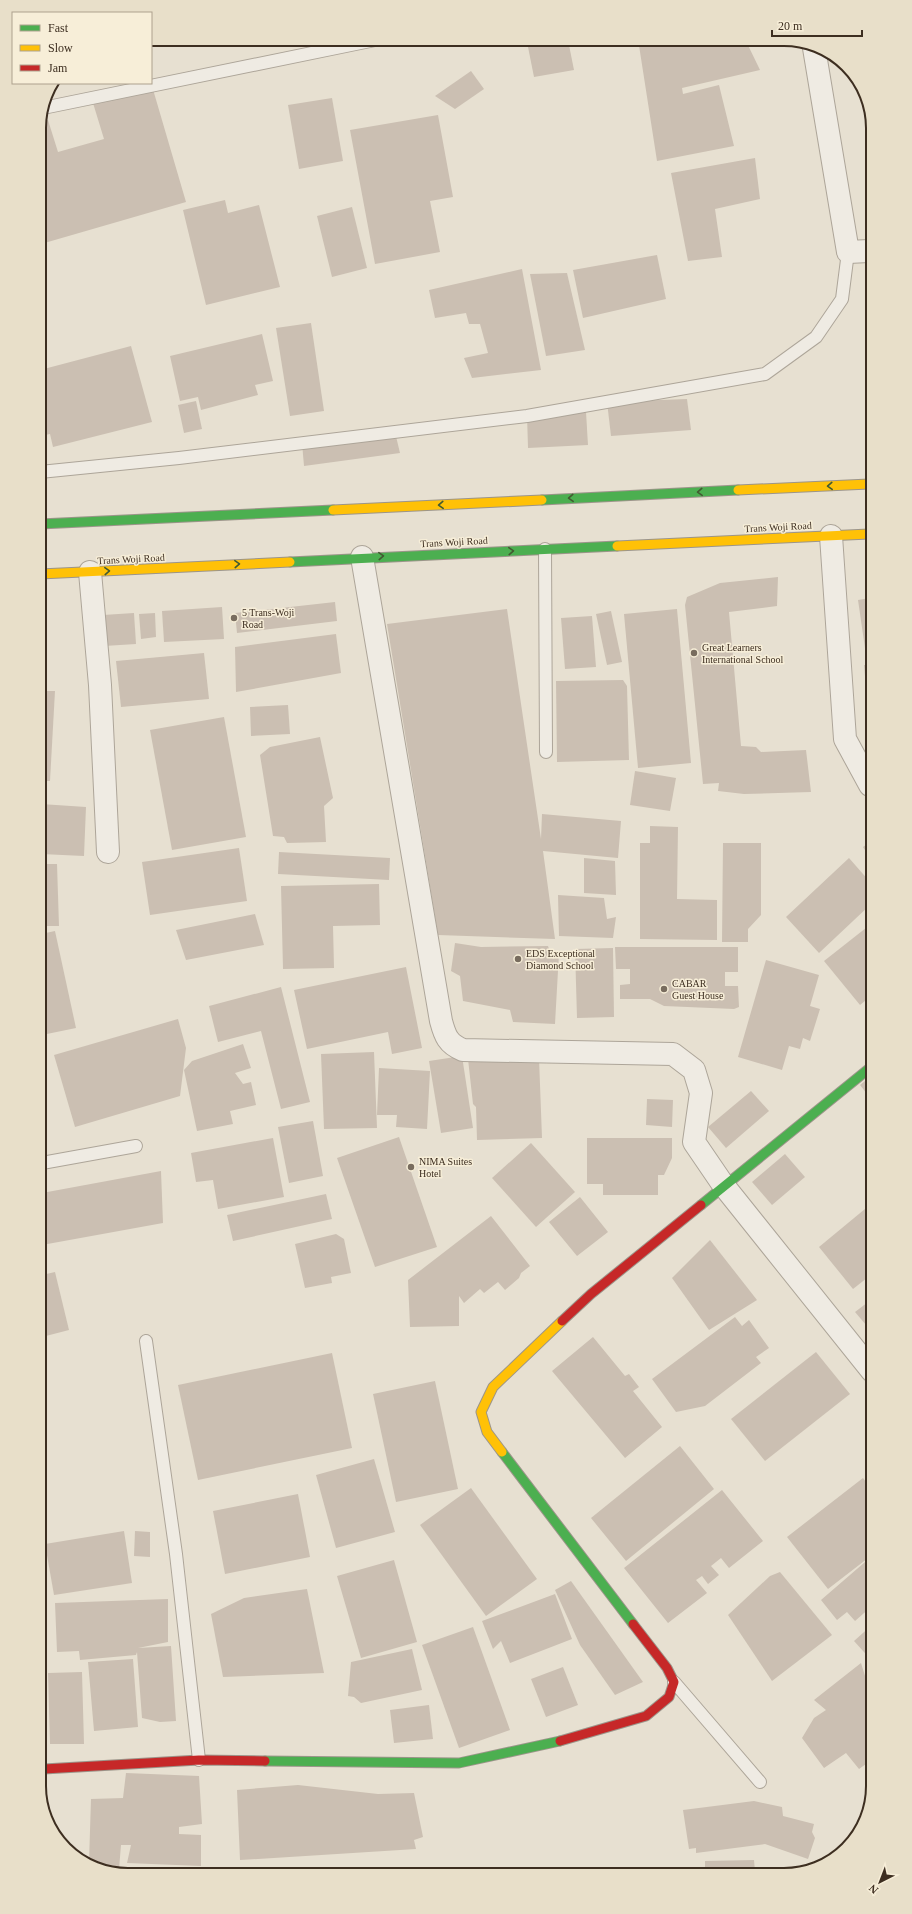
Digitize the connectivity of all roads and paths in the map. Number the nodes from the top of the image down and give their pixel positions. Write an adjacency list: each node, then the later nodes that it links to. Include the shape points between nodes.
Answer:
1 (346, 46): 3 (lane)
2 (815, 52): 4 (street)
3 (49, 107)
4 (858, 252): 5 (lane, via 842,299 816,337 765,374 526,416 172,459)
5 (46, 471)
6 (866, 484): 7 (main road, one-way to 7)
7 (46, 524)
8 (866, 534): 9 (main road, Trans Woji Road)
9 (831, 536): 10 (main road, Trans Woji Road); 15 (street, via 845,739)
10 (545, 549): 11 (main road, Trans Woji Road, one-way to 10); 14 (lane)
11 (362, 557): 12 (main road, Trans Woji Road, one-way to 11); 20 (street, via 445,1037 454,1046 463,1050 673,1054 694,1070 701,1093 694,1142)
12 (90, 572): 13 (main road, Trans Woji Road); 16 (street, via 100,685)
13 (46, 574)
14 (546, 752)
15 (866, 778)
16 (108, 852)
17 (866, 1071): 20 (main road)
18 (136, 1146): 19 (lane)
19 (46, 1162)
20 (724, 1186): 22 (street); 23 (main road, via 591,1294 493,1387 481,1412 487,1432 667,1668)
21 (146, 1341): 24 (lane, via 176,1554)
22 (866, 1363)
23 (674, 1682): 24 (main road, via 669,1698 646,1716 555,1742 459,1763); 26 (lane)
24 (199, 1760): 25 (main road)
25 (46, 1769)
26 (760, 1782)

